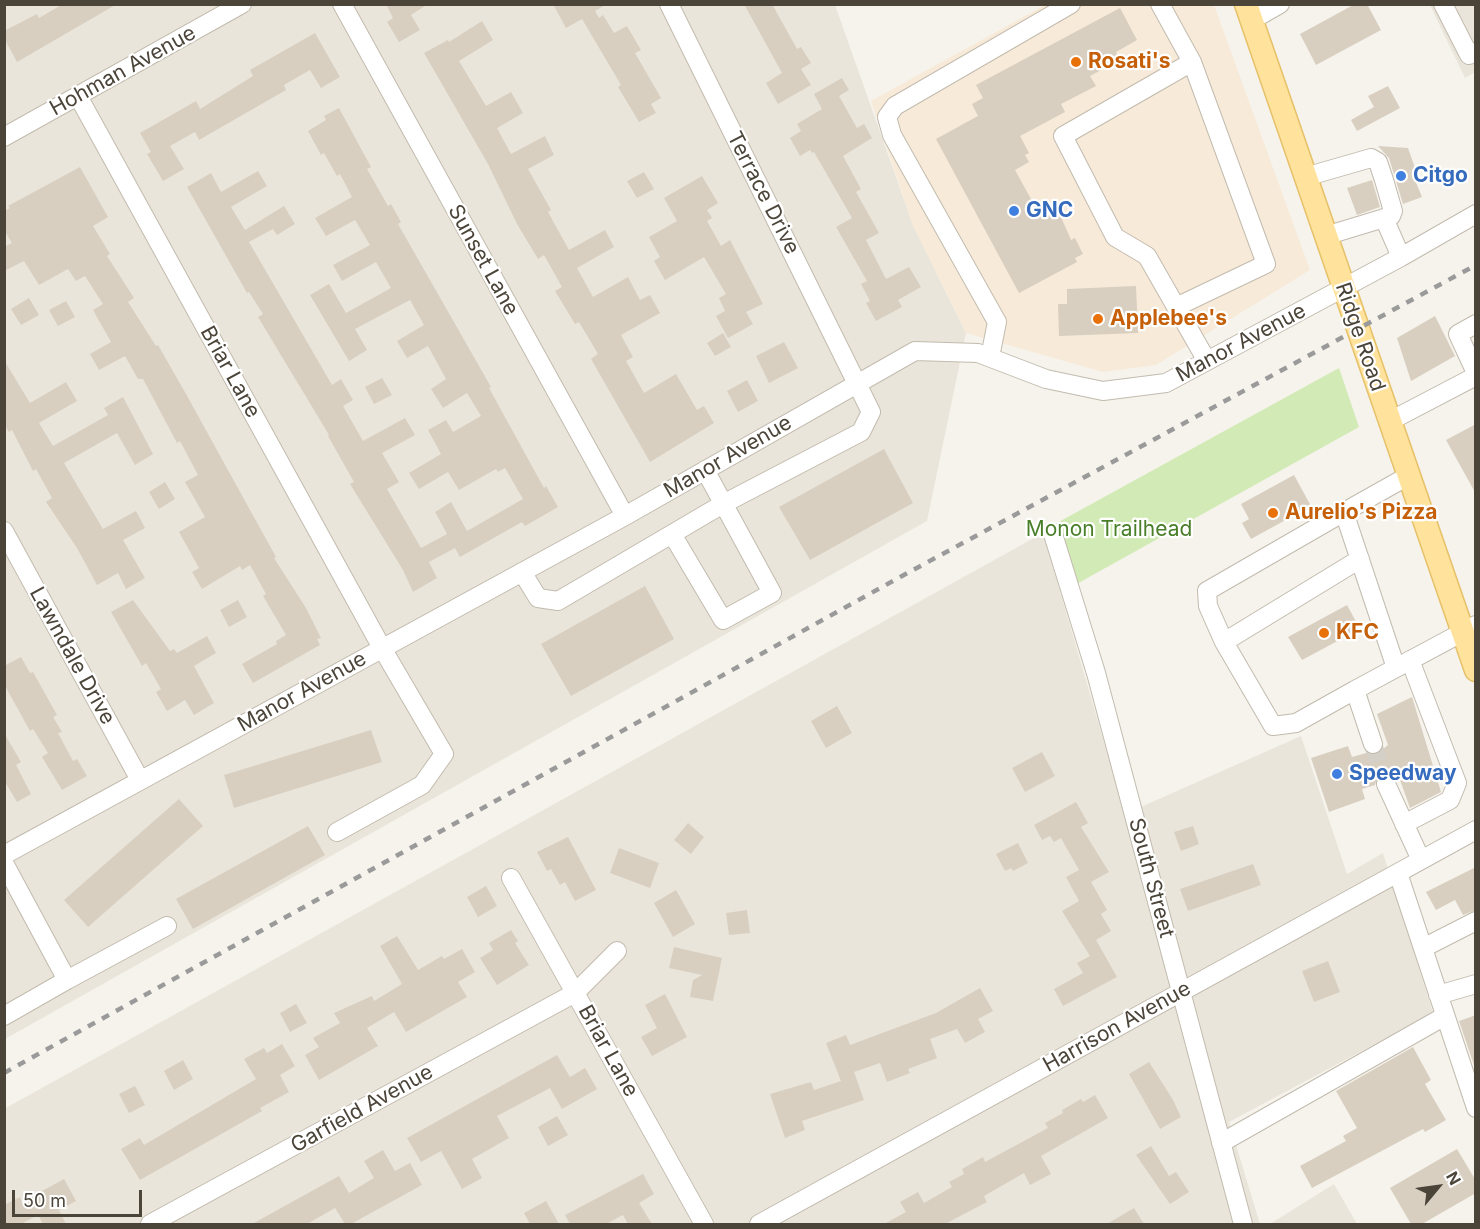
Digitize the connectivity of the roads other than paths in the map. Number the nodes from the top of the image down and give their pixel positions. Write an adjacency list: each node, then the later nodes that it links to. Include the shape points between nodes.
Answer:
1 (242, 4): 11 (street, Hohman Avenue)
2 (342, 4): 30 (street, Sunset Lane)
3 (669, 4): 24 (street, Terrace Drive)
4 (1071, 4): 21 (street, via 895,106 886,117 892,135 997,322)
5 (1160, 4): 10 (street)
6 (1280, 4): 8 (street)
7 (1443, 4): 9 (street, via 1469,55)
8 (1249, 12): 13 (main road, Ridge Road)
9 (1476, 52)
10 (1192, 62): 19 (street, via 1266,264); 19 (street, via 1063,136 1115,237 1147,256)
11 (78, 96): 12 (street, Hohman Avenue); 38 (street, Briar Lane)
12 (4, 137)
13 (1305, 177): 15 (street, via 1371,158 1378,162 1393,211); 16 (main road, Ridge Road)
14 (1476, 214): 17 (street, Manor Avenue)
15 (1384, 219): 16 (street); 17 (street)
16 (1325, 236): 18 (main road, Ridge Road)
17 (1401, 257): 18 (street, Manor Avenue)
18 (1343, 288): 22 (street, Manor Avenue); 25 (main road, Ridge Road)
19 (1176, 307): 22 (street)
20 (1476, 324): 23 (street, via 1458,334)
21 (990, 357): 22 (street, Manor Avenue, via 1046,379 1103,391 1166,383); 24 (street, Manor Avenue, via 978,353 915,351)
22 (1207, 361)
23 (1476, 374): 25 (street)
24 (857, 382): 26 (street, Manor Avenue); 28 (street, Terrace Drive, via 871,412 861,432)
25 (1390, 421): 27 (main road, Ridge Road)
26 (705, 470): 28 (street); 30 (street, Manor Avenue)
27 (1408, 476): 29 (street); 36 (main road, Ridge Road)
28 (723, 504): 32 (street); 32 (street, via 772,592 723,620)
29 (1344, 512): 34 (street); 37 (street, via 1207,591 1208,606)
30 (625, 516): 35 (street, Manor Avenue)
31 (4, 531): 43 (street, Lawndale Drive)
32 (672, 534): 35 (street, via 558,601 538,598)
33 (1053, 534): 59 (street, South Street, via 1096,673)
34 (1360, 560): 37 (street); 39 (street)
35 (522, 572): 38 (street, Manor Avenue)
36 (1470, 629): 39 (street); 40 (main road, Ridge Road)
37 (1224, 642): 41 (street, via 1274,726 1296,723)
38 (382, 648): 43 (street, Manor Avenue); 47 (street, Briar Lane, via 444,754 422,785)
39 (1403, 664): 41 (street); 45 (street, via 1457,783 1450,800)
40 (1476, 670)
41 (1355, 690): 42 (street)
42 (1372, 744)
43 (140, 780): 48 (street, Manor Avenue)
44 (1386, 784): 45 (street)
45 (1404, 824): 49 (street)
46 (1476, 830): 49 (street, Harrison Avenue)
47 (337, 832)
48 (4, 855)
49 (1421, 860): 51 (street, Harrison Avenue)
50 (4, 864): 57 (street)
51 (1398, 873): 55 (street); 59 (street, Harrison Avenue)
52 (511, 878): 60 (street, Briar Lane)
53 (1476, 921): 55 (street)
54 (167, 926): 57 (street)
55 (1423, 948): 61 (street)
56 (617, 951): 60 (street, Garfield Avenue)
57 (67, 980): 62 (street)
58 (1476, 984): 61 (street)
59 (1182, 992): 65 (street, South Street); 68 (street, Harrison Avenue)
60 (575, 993): 66 (street, Garfield Avenue); 67 (street, Briar Lane)
61 (1438, 995): 63 (street)
62 (4, 1016)
63 (1445, 1016): 64 (street); 65 (street)
64 (1476, 1108)
65 (1221, 1143): 69 (street, South Street)
66 (150, 1224)
67 (704, 1224)
68 (759, 1224)
69 (1243, 1224)

